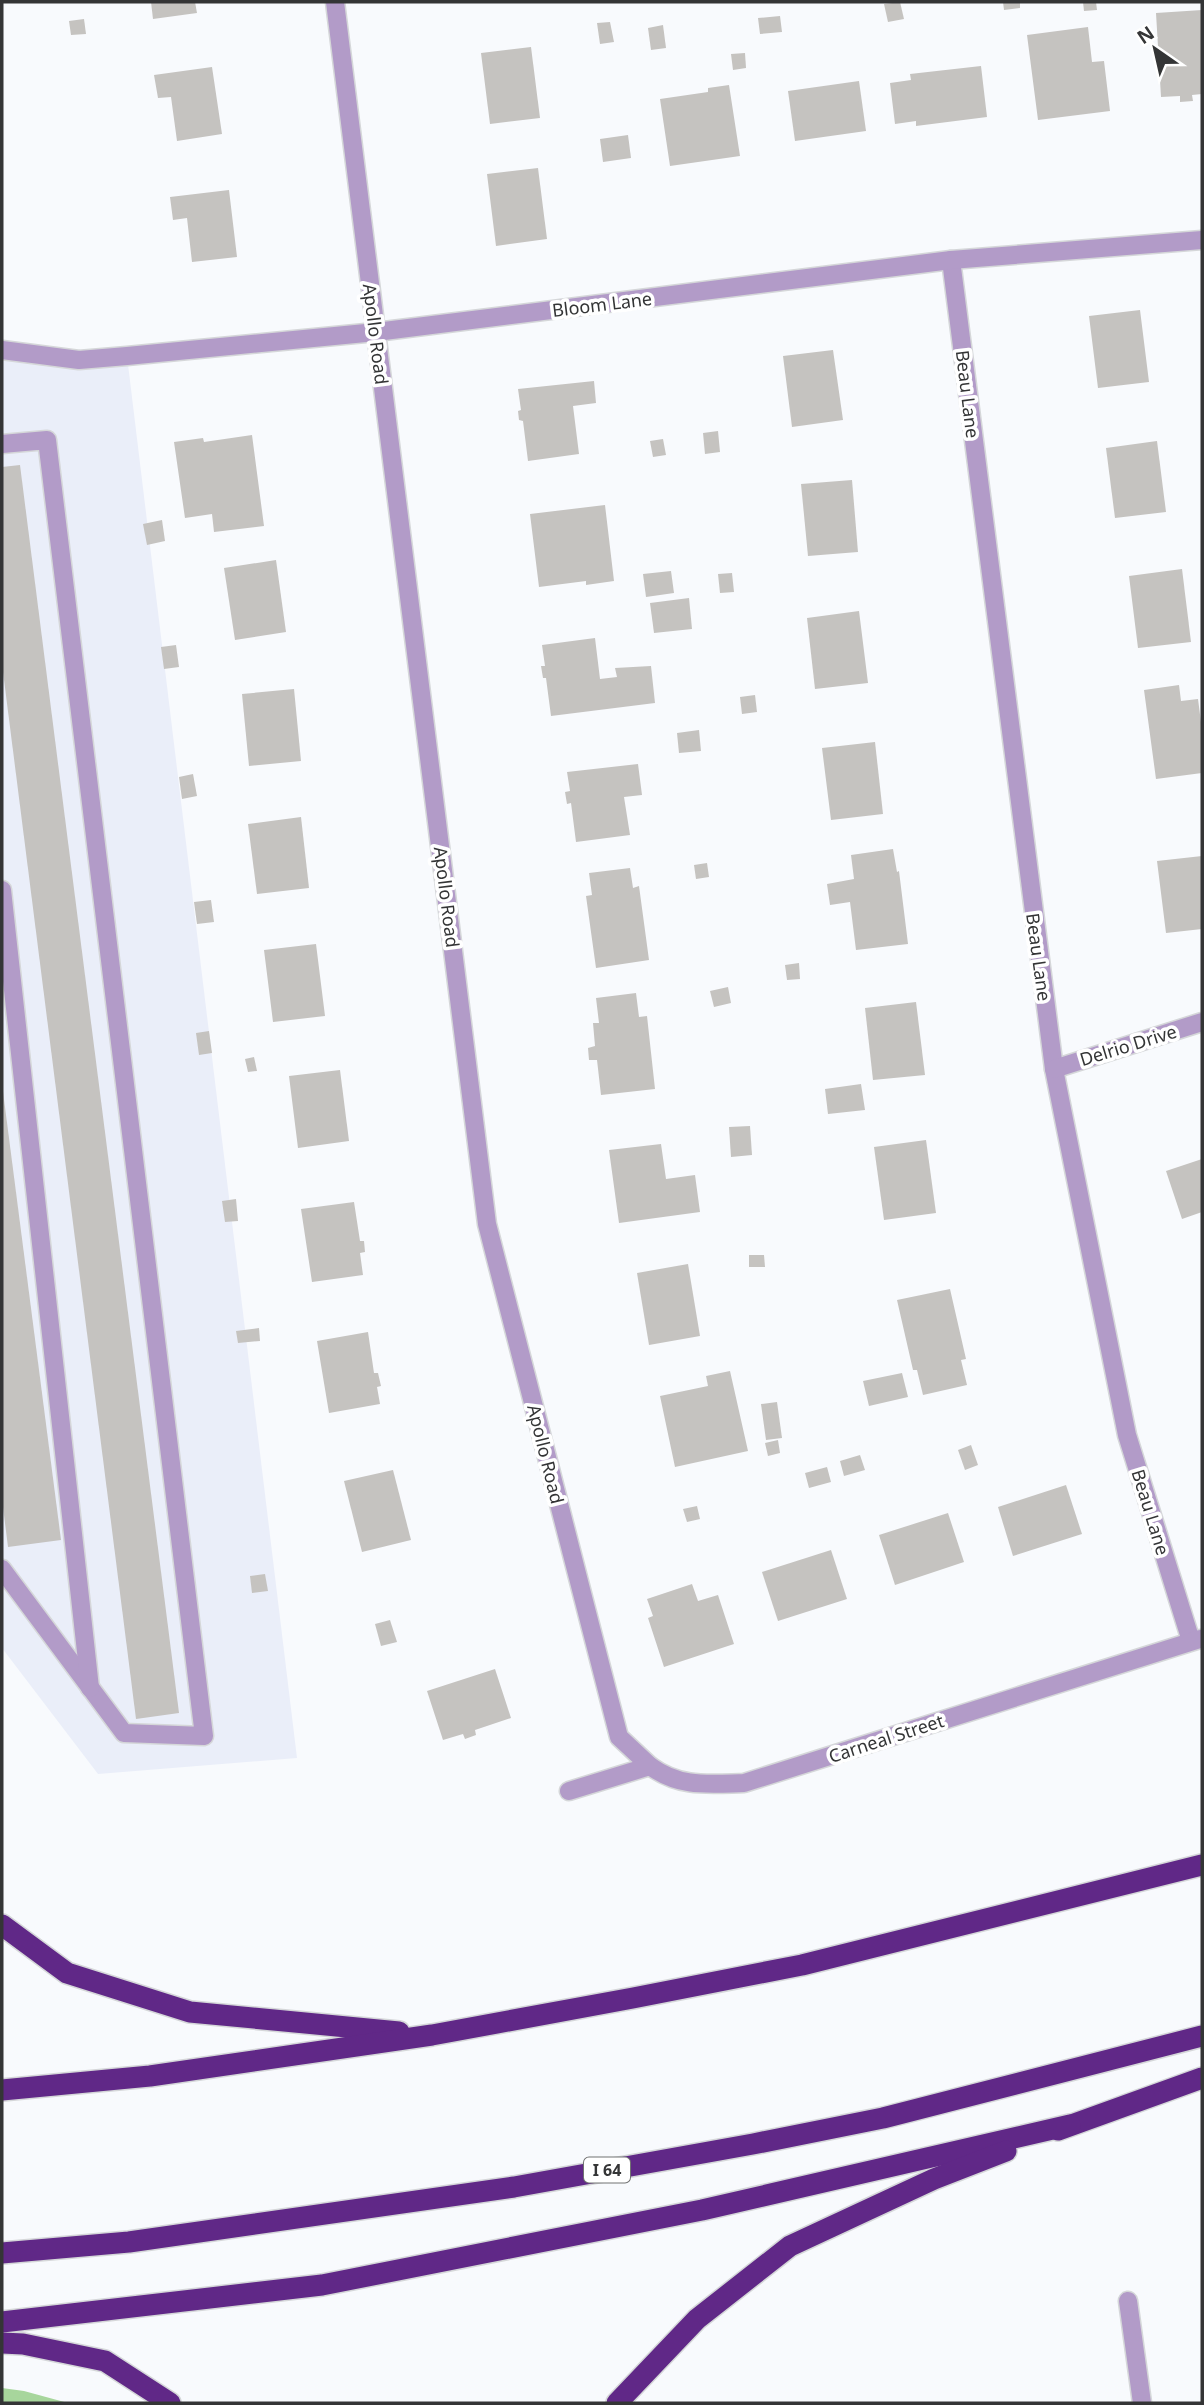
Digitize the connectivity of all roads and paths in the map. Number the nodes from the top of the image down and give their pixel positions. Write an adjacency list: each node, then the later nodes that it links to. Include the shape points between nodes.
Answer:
1 (335, 2): 4 (street, Apollo Road)
2 (1202, 240): 3 (street, Bloom Lane)
3 (951, 260): 4 (street, Bloom Lane); 9 (street, Beau Lane)
4 (376, 332): 5 (street, Bloom Lane, via 79,360); 13 (street, Apollo Road, via 487,1224 619,1737)
5 (2, 350)
6 (2, 444): 12 (street, via 47,440 204,1736 124,1733)
7 (2, 890): 12 (street)
8 (1202, 1022): 9 (street, Delrio Drive)
9 (1054, 1069): 11 (street, Beau Lane, via 1127,1435)
10 (2, 1569): 12 (street)
11 (1197, 1640): 13 (street, Carneal Street, via 744,1783 692,1784)
12 (90, 1688)
13 (650, 1766): 14 (street)
14 (569, 1791)
15 (1202, 1865): 17 (highway, via 802,1965)
16 (2, 1925): 17 (highway, via 67,1973 190,2012)
17 (432, 2035): 20 (highway, via 150,2076)
18 (1202, 2036): 22 (highway, I 64, via 883,2118 726,2149 390,2205 129,2242)
19 (1202, 2078): 21 (highway)
20 (2, 2090)
21 (1070, 2125): 24 (highway, via 702,2210 322,2285); 27 (highway, via 934,2179 790,2246 696,2319)
22 (2, 2253)
23 (1128, 2301): 28 (street)
24 (2, 2322)
25 (2, 2343): 26 (highway, via 105,2361)
26 (170, 2403)
27 (617, 2403)
28 (1142, 2403)

